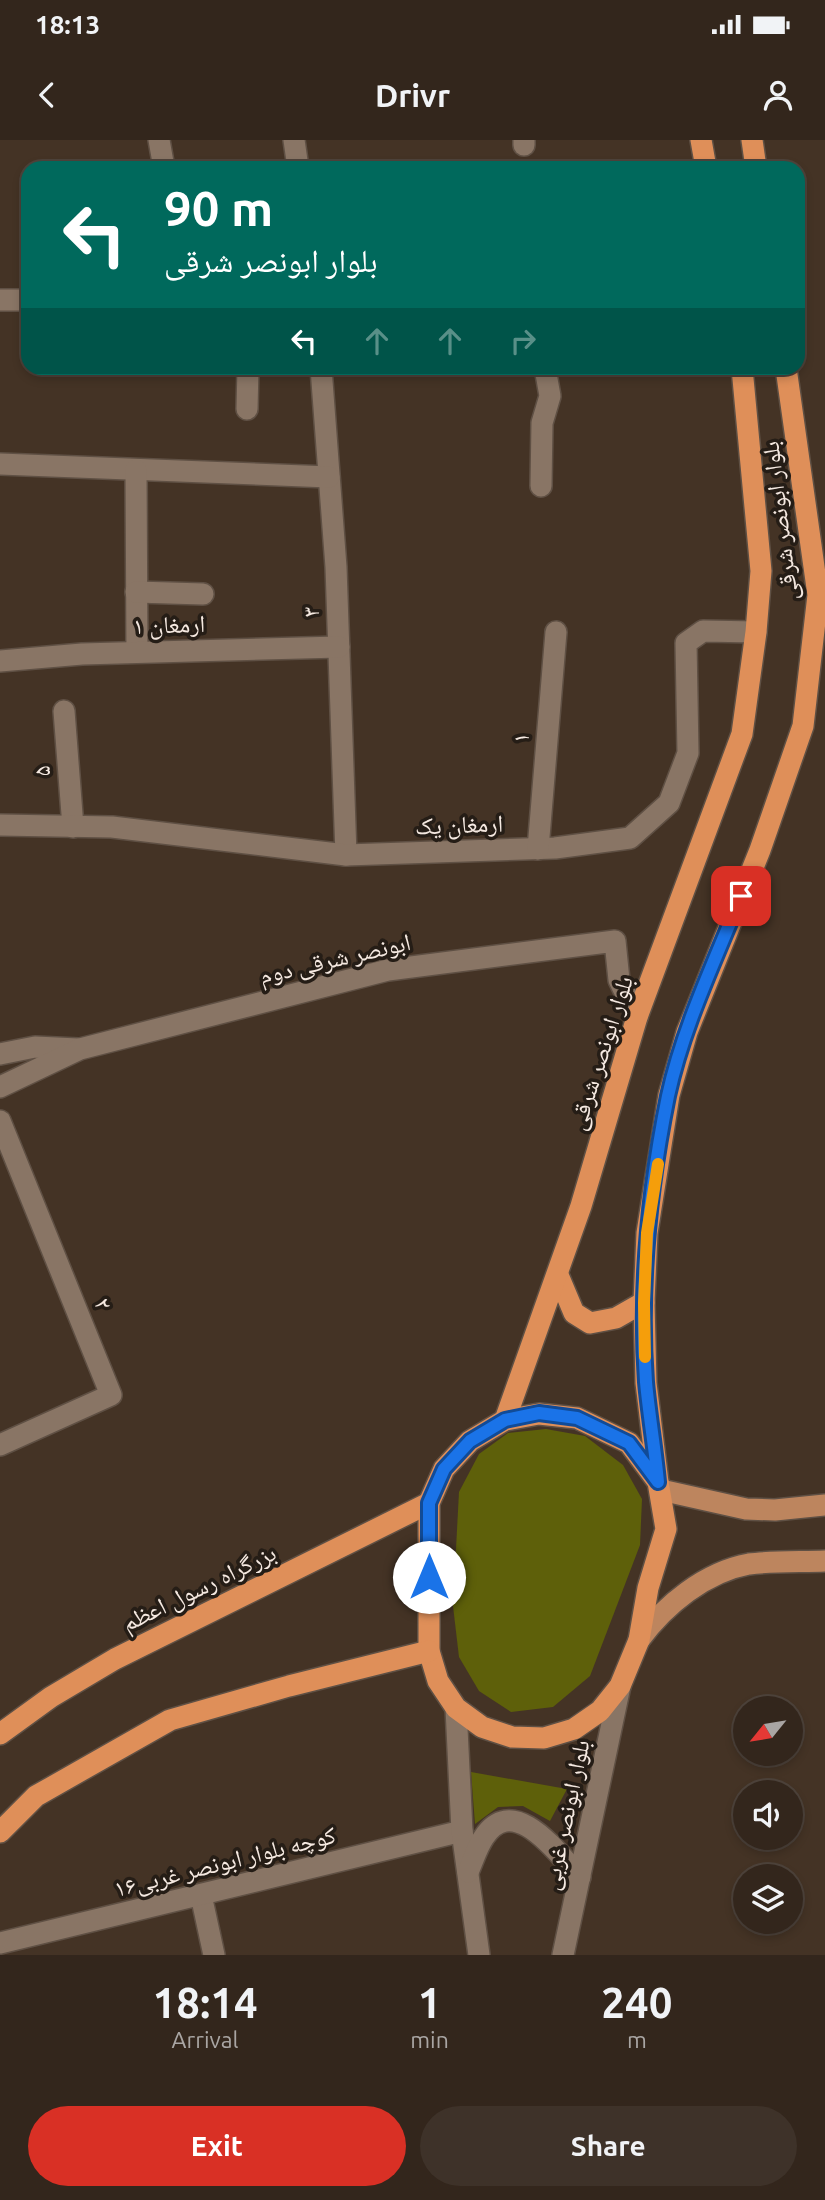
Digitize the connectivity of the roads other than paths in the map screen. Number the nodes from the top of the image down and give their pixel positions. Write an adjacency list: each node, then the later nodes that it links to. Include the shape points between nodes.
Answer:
1 (159, 140): 5 (street)
2 (294, 140): 6 (street)
3 (701, 140): 7 (highway)
4 (752, 140): 8 (highway)
5 (163, 161)
6 (297, 161)
7 (705, 161)
8 (755, 161)
9 (0, 300): 10 (street)
10 (21, 300)
11 (248, 375): 16 (street)
12 (322, 375): 19 (street, ۳)
13 (546, 375): 20 (street, via 550,396 542,423)
14 (743, 375): 24 (highway, بلوار ابونصر شرقی, via 761,571)
15 (787, 375): 39 (highway, بلوار ابونصر شرقی, via 818,595 803,726 687,1032 669,1095 647,1233)
16 (247, 409)
17 (0, 464): 18 (street)
18 (136, 470): 19 (street); 21 (street)
19 (329, 477): 25 (street, ۳)
20 (541, 486)
21 (136, 592): 22 (street); 26 (street)
22 (203, 594)
23 (556, 632): 31 (street, ۱)
24 (756, 632): 31 (street, ارمغان یک, via 703,631 686,643 688,753 669,803 630,838); 33 (highway, بلوار ابونصر شرقی, via 742,734)
25 (339, 647): 26 (street, ارمغان ۱); 32 (street, ۳)
26 (136, 652): 27 (street, ارمغان ۱)
27 (0, 661)
28 (64, 711): 30 (street, ۵)
29 (0, 825): 30 (street, ارمغان یک)
30 (73, 827): 32 (street, ارمغان یک, via 111,827)
31 (538, 849): 32 (street, ارمغان یک)
32 (346, 855)
33 (637, 1017): 34 (street, ابونصر شرقی دوم, via 619,980 615,942 388,970); 38 (highway, بلوار ابونصر شرقی)
34 (80, 1049): 35 (street, via 35,1047); 36 (street, ابونصر شرقی دوم)
35 (0, 1054)
36 (0, 1087)
37 (0, 1121): 41 (street, ۲, via 111,1395)
38 (558, 1275): 39 (highway, via 574,1313 590,1323 616,1318); 40 (highway, بلوار ابونصر شرقی)
39 (644, 1303): 42 (highway, بلوار ابونصر شرقی, via 646,1383)
40 (505, 1420): 42 (highway, via 539,1413 577,1418 629,1443); 43 (highway, via 470,1441 444,1469)
41 (0, 1445)
42 (660, 1486): 44 (main road, via 746,1509); 46 (highway, بلوار ابونصر شرقی, via 666,1529 648,1588)
43 (429, 1503): 47 (highway); 50 (highway, بزرگراه رسول اعظم, via 115,1660 51,1697)
44 (825, 1506)
45 (825, 1561): 46 (main road, via 731,1569 697,1586 666,1610)
46 (639, 1640): 48 (highway, بلوار ابونصر شرقی)
47 (429, 1651): 49 (highway, via 438,1681); 52 (highway, via 170,1720 37,1796)
48 (620, 1686): 49 (highway, بلوار ابونصر شرقی, via 600,1711 574,1729 544,1738 512,1737 482,1727); 54 (street, بلوار ابونصر غربی)
49 (456, 1708): 51 (street)
50 (0, 1734)
51 (462, 1831): 53 (street); 55 (street, کوچه بلوار ابونصر غربی۱۶)
52 (0, 1832)
53 (468, 1872): 54 (street, via 485,1835 501,1822 521,1822 538,1832); 58 (street)
54 (580, 1877): 59 (street, بلوار ابونصر غربی)
55 (201, 1895): 56 (street, کوچه بلوار ابونصر غربی۱۶); 57 (street)
56 (0, 1944)
57 (214, 1955)
58 (479, 1955)
59 (563, 1955)

